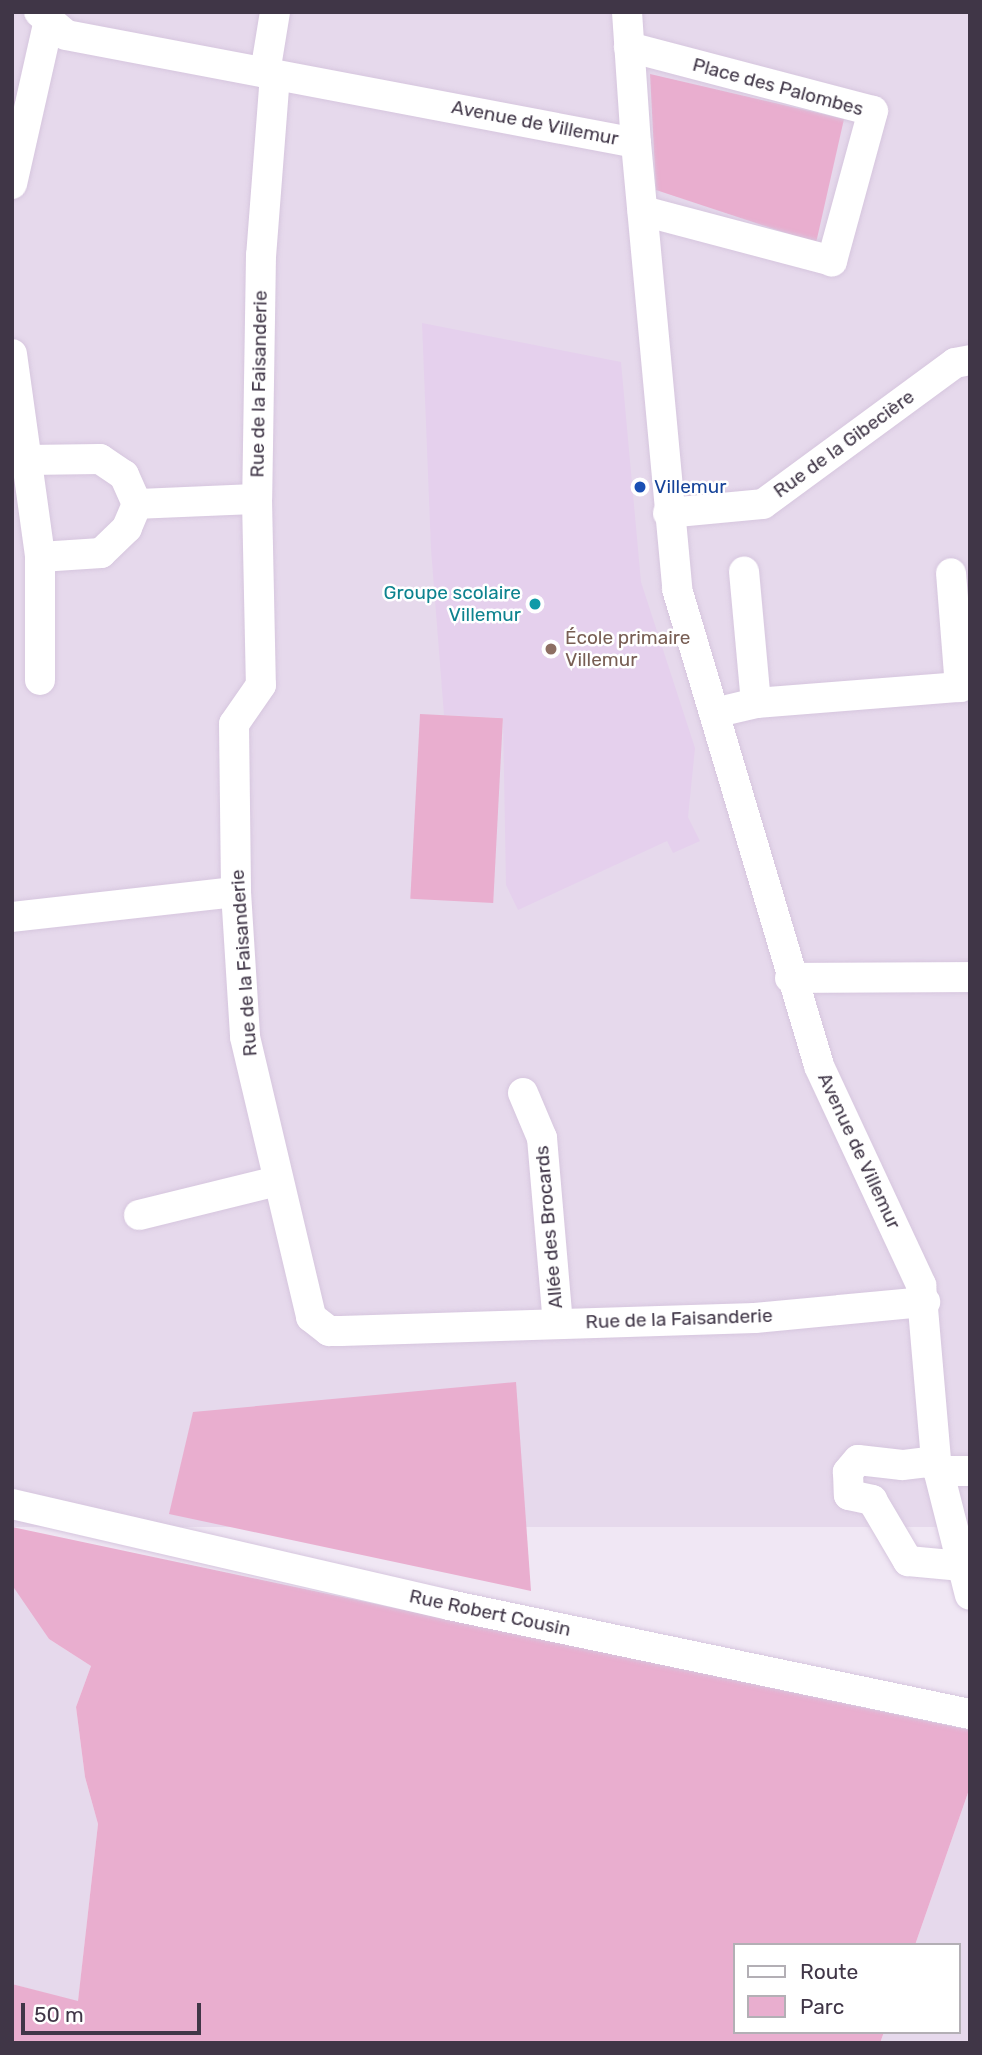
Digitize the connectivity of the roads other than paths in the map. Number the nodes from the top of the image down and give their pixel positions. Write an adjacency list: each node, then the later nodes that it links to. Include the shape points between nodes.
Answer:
1 (275, 12): 5 (street, Rue de la Faisanderie)
2 (626, 12): 4 (street)
3 (43, 18): 5 (street, Avenue de Villemur, via 66,35); 7 (street)
4 (629, 47): 6 (street); 8 (street, Place des Palombes, via 873,111 832,261)
5 (270, 74): 6 (street, Avenue de Villemur); 12 (street, Rue de la Faisanderie)
6 (636, 143): 8 (street, Avenue de Villemur)
7 (12, 184)
8 (643, 211): 14 (street, Avenue de Villemur)
9 (12, 354): 11 (street)
10 (970, 360): 14 (street, Rue de la Gibecière, via 955,363 763,504)
11 (27, 460): 13 (street, via 100,459 124,475); 15 (street)
12 (257, 499): 13 (street); 21 (street, Rue de la Faisanderie, via 261,685 234,724)
13 (136, 504): 15 (street, via 127,528 101,553)
14 (668, 513): 20 (street, Avenue de Villemur, via 677,589)
15 (40, 557): 18 (street)
16 (744, 572): 19 (street)
17 (951, 573): 19 (street, via 960,687)
18 (40, 680)
19 (756, 703): 20 (street)
20 (714, 713): 24 (street, Avenue de Villemur)
21 (236, 892): 22 (street); 26 (street, Rue de la Faisanderie, via 245,1037)
22 (12, 917)
23 (970, 977): 24 (street)
24 (790, 978): 28 (street, Avenue de Villemur, via 819,1066)
25 (523, 1093): 29 (street, Allée des Brocards, via 542,1138)
26 (277, 1181): 27 (street); 29 (street, Rue de la Faisanderie, via 307,1307 317,1325 341,1331)
27 (139, 1215)
28 (925, 1302): 29 (street, Rue de la Faisanderie, via 755,1318); 30 (street, Avenue de Villemur)
29 (558, 1323)
30 (937, 1466): 31 (street); 33 (street, Avenue de Villemur); 33 (street, via 858,1460 848,1472 849,1495 872,1500 908,1561)
31 (970, 1471)
32 (12, 1504): 35 (street, Rue Robert Cousin, via 449,1605)
33 (962, 1566): 34 (street, Avenue de Villemur)
34 (970, 1595)
35 (970, 1714)

